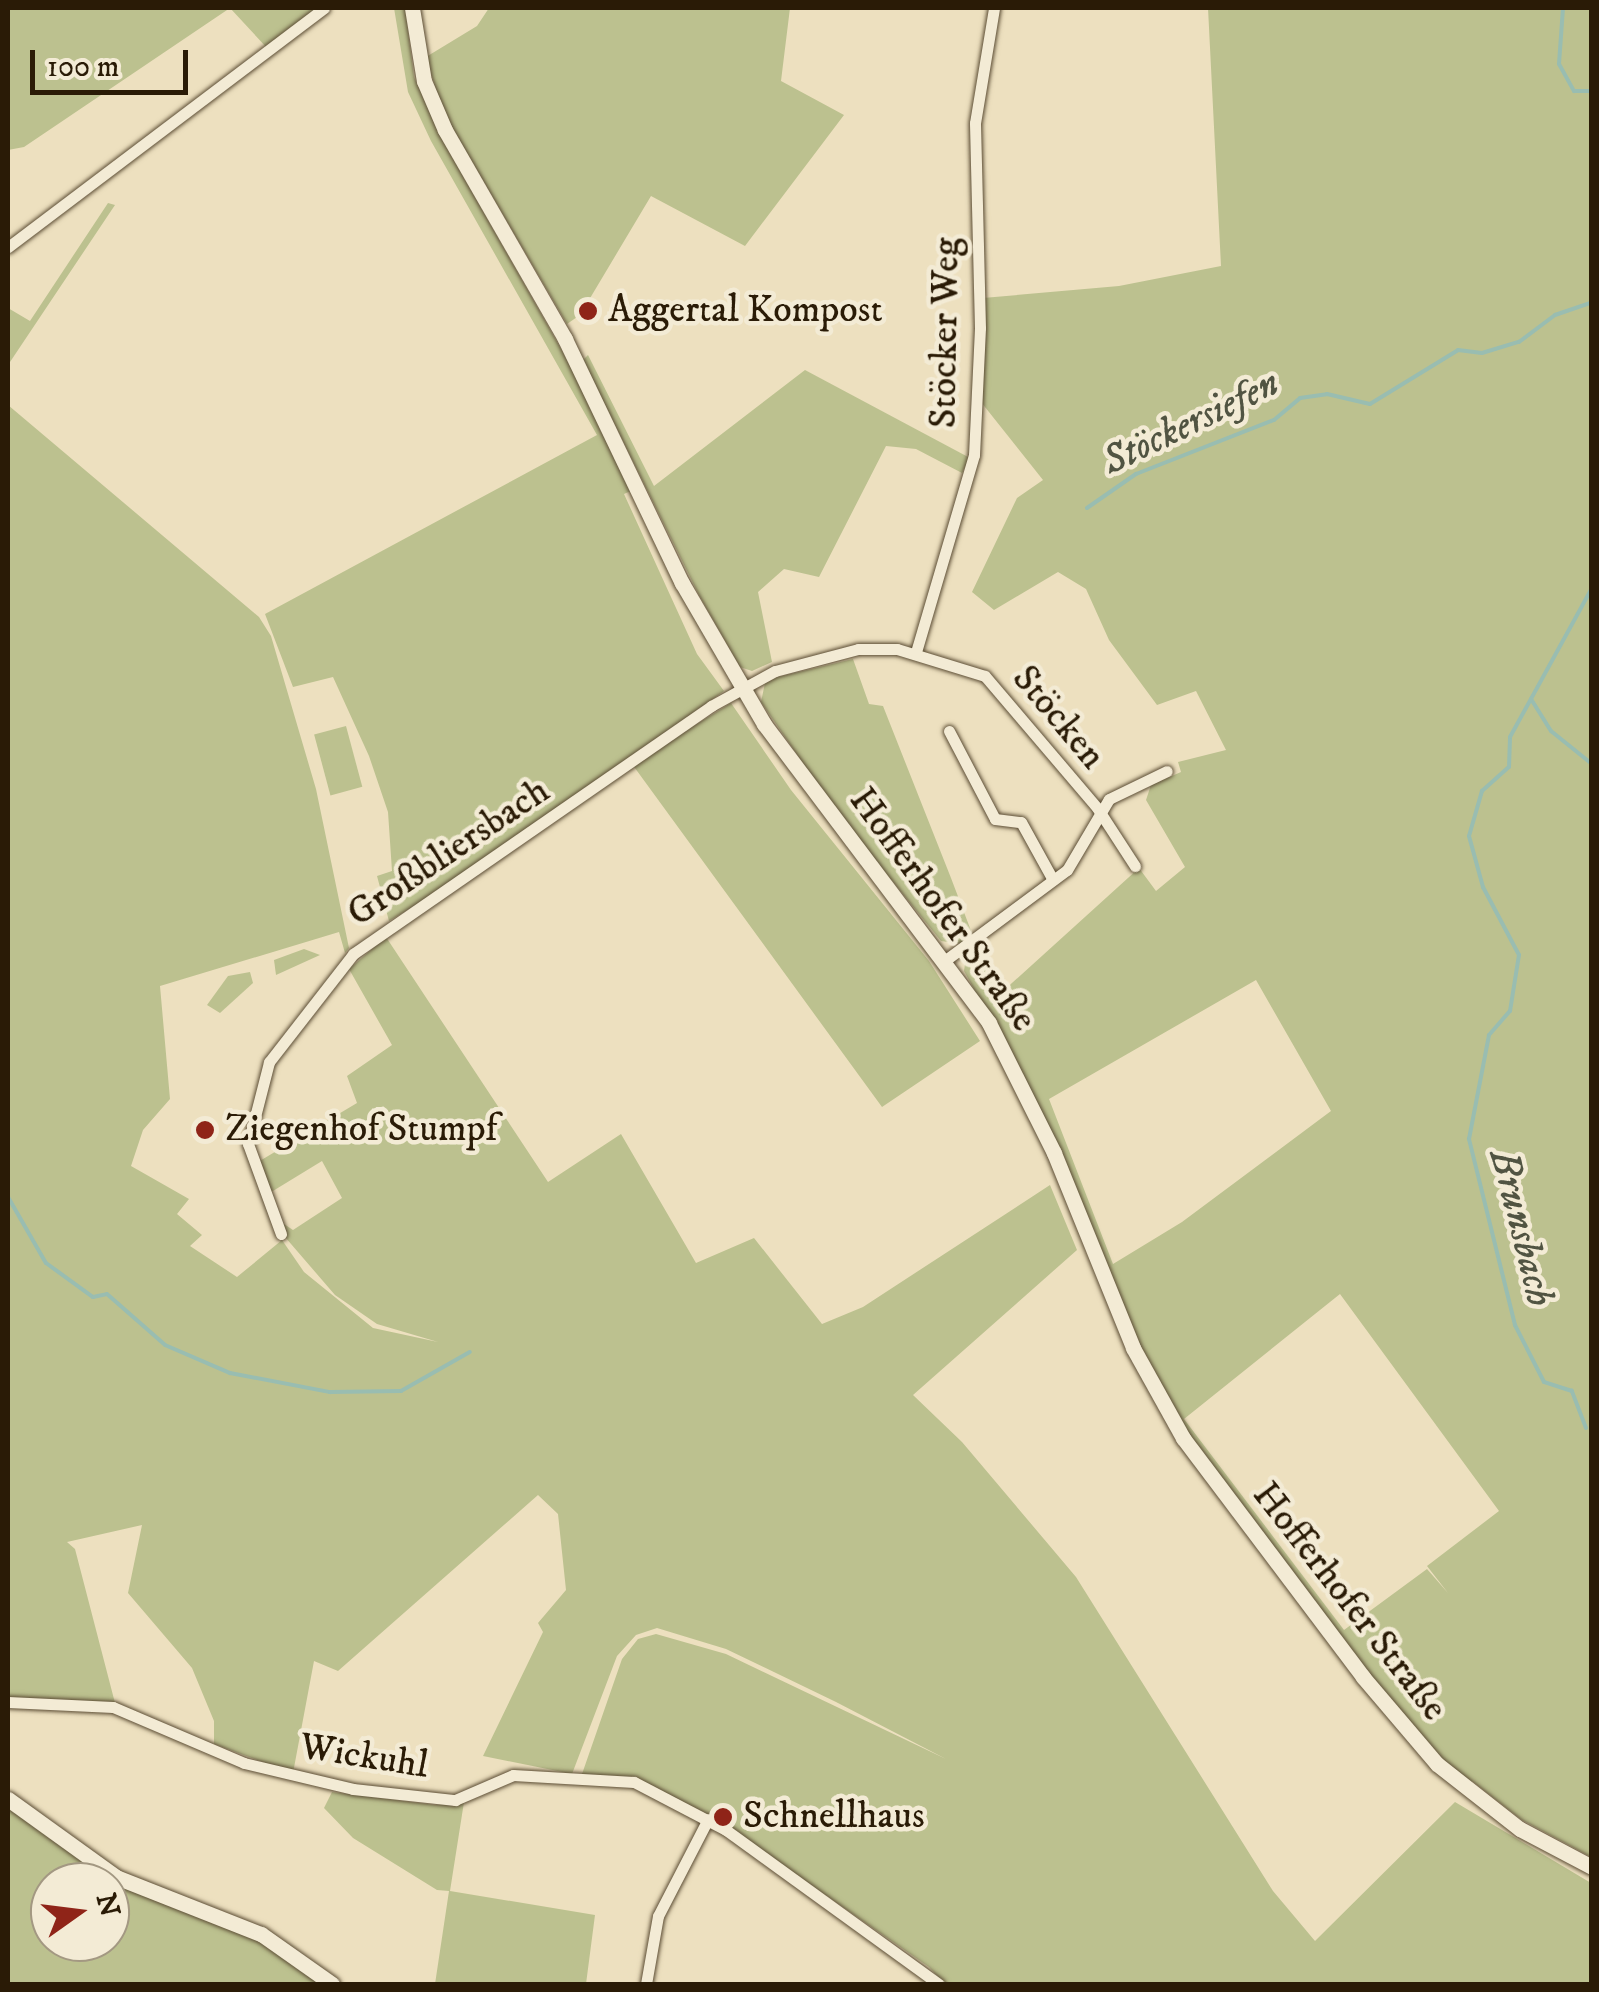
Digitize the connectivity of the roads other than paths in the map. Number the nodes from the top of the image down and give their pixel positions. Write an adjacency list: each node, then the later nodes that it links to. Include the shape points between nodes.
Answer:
1 (324, 8): 4 (street)
2 (412, 8): 6 (street, Hofferhofer Straße, via 424,81 444,130 566,339 682,584)
3 (994, 8): 5 (street, Stöcker Weg, via 976,123 980,328 974,456)
4 (8, 246)
5 (916, 652): 6 (street, Stöcken, via 842,652); 9 (street, Stöcken, via 989,680)
6 (740, 688): 12 (street, Hofferhofer Straße); 13 (street, Großbliersbach, via 353,954 269,1062 248,1144)
7 (950, 731): 11 (street, via 996,819 1020,822)
8 (1167, 771): 9 (street, Stöcken, via 1122,789)
9 (1098, 809): 10 (street, Stöcken); 11 (street, Stöcken, via 1079,852)
10 (1135, 866)
11 (1053, 880): 12 (street, Stöcken)
12 (947, 959): 17 (street, Hofferhofer Straße, via 1033,1104 1146,1375 1212,1479 1438,1764 1510,1823)
13 (281, 1234)
14 (8, 1702): 16 (street, Wickuhl, via 113,1707 308,1783 444,1800 514,1775 634,1782)
15 (8, 1800): 18 (street, via 116,1877 261,1934)
16 (708, 1819): 19 (street, via 658,1916); 20 (street, Wickuhl)
17 (1592, 1867)
18 (332, 1984)
19 (646, 1984)
20 (939, 1984)

